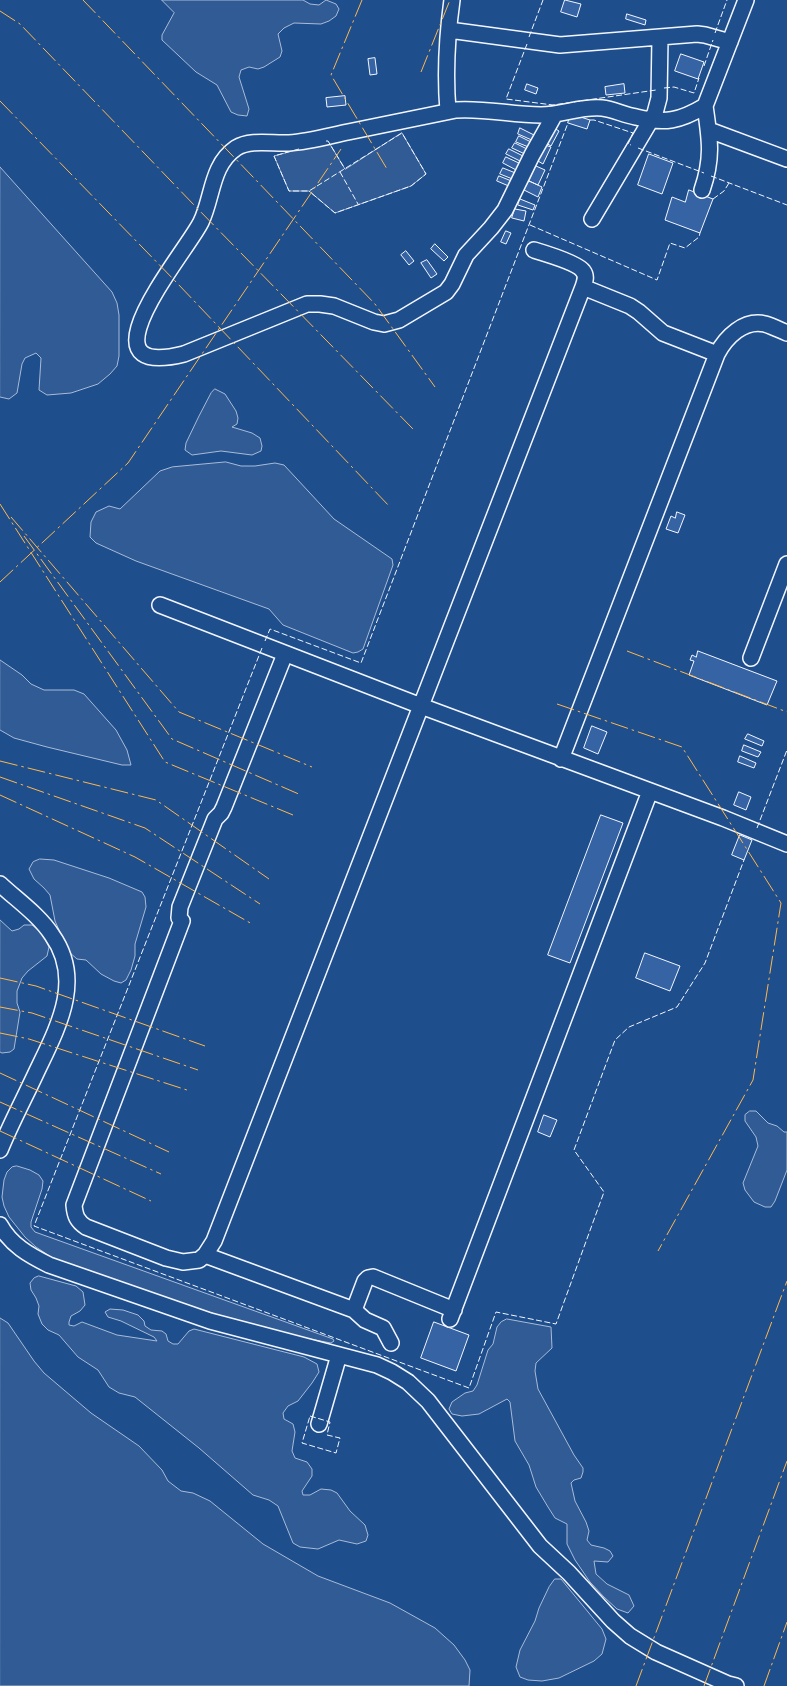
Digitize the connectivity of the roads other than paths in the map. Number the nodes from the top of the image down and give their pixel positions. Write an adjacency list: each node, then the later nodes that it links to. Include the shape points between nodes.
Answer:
1 (452, 0): 3 (street)
2 (746, 0): 5 (street)
3 (448, 30): 4 (street, via 560,45); 7 (street)
4 (660, 38): 5 (street, via 705,35); 9 (street, via 659,98)
5 (730, 42): 6 (street)
6 (705, 106): 9 (street, via 680,119); 10 (street)
7 (448, 112): 8 (street, via 474,108); 8 (street, via 293,143 250,144 235,149 216,174 200,224 148,303 137,334 140,350 156,359 184,354 307,304 334,306 384,324 399,320 446,292 466,255 505,210)
8 (555, 114): 9 (street, via 603,108)
9 (652, 120): 13 (street)
10 (708, 130): 11 (street); 12 (street, via 710,152)
11 (787, 159)
12 (702, 190)
13 (592, 219)
14 (534, 250): 15 (street, via 578,266 586,278)
15 (583, 286): 17 (street, via 630,306 663,333); 22 (street)
16 (787, 333): 17 (street, via 763,324 750,324 730,336)
17 (717, 354): 23 (street)
18 (787, 564): 21 (street)
19 (160, 605): 20 (street)
20 (285, 654): 22 (street); 29 (street, via 180,907 182,921 74,1205 76,1218 86,1227 157,1255 183,1262 199,1260)
21 (751, 658)
22 (421, 706): 23 (street); 29 (street, via 214,1241)
23 (561, 759): 24 (street)
24 (650, 792): 25 (street); 30 (street, via 452,1314 373,1277 365,1281)
25 (787, 844)
26 (0, 884): 27 (street, via 52,934 62,953 67,987 57,1029)
27 (0, 1150)
28 (0, 1225): 32 (street, via 18,1247 49,1265 210,1321)
29 (205, 1255): 30 (street)
30 (354, 1310): 31 (street, via 360,1317 383,1328)
31 (391, 1343)
32 (339, 1355): 33 (street); 34 (street, via 392,1372 428,1401 540,1546 630,1636 656,1652)
33 (319, 1424)
34 (736, 1686)

